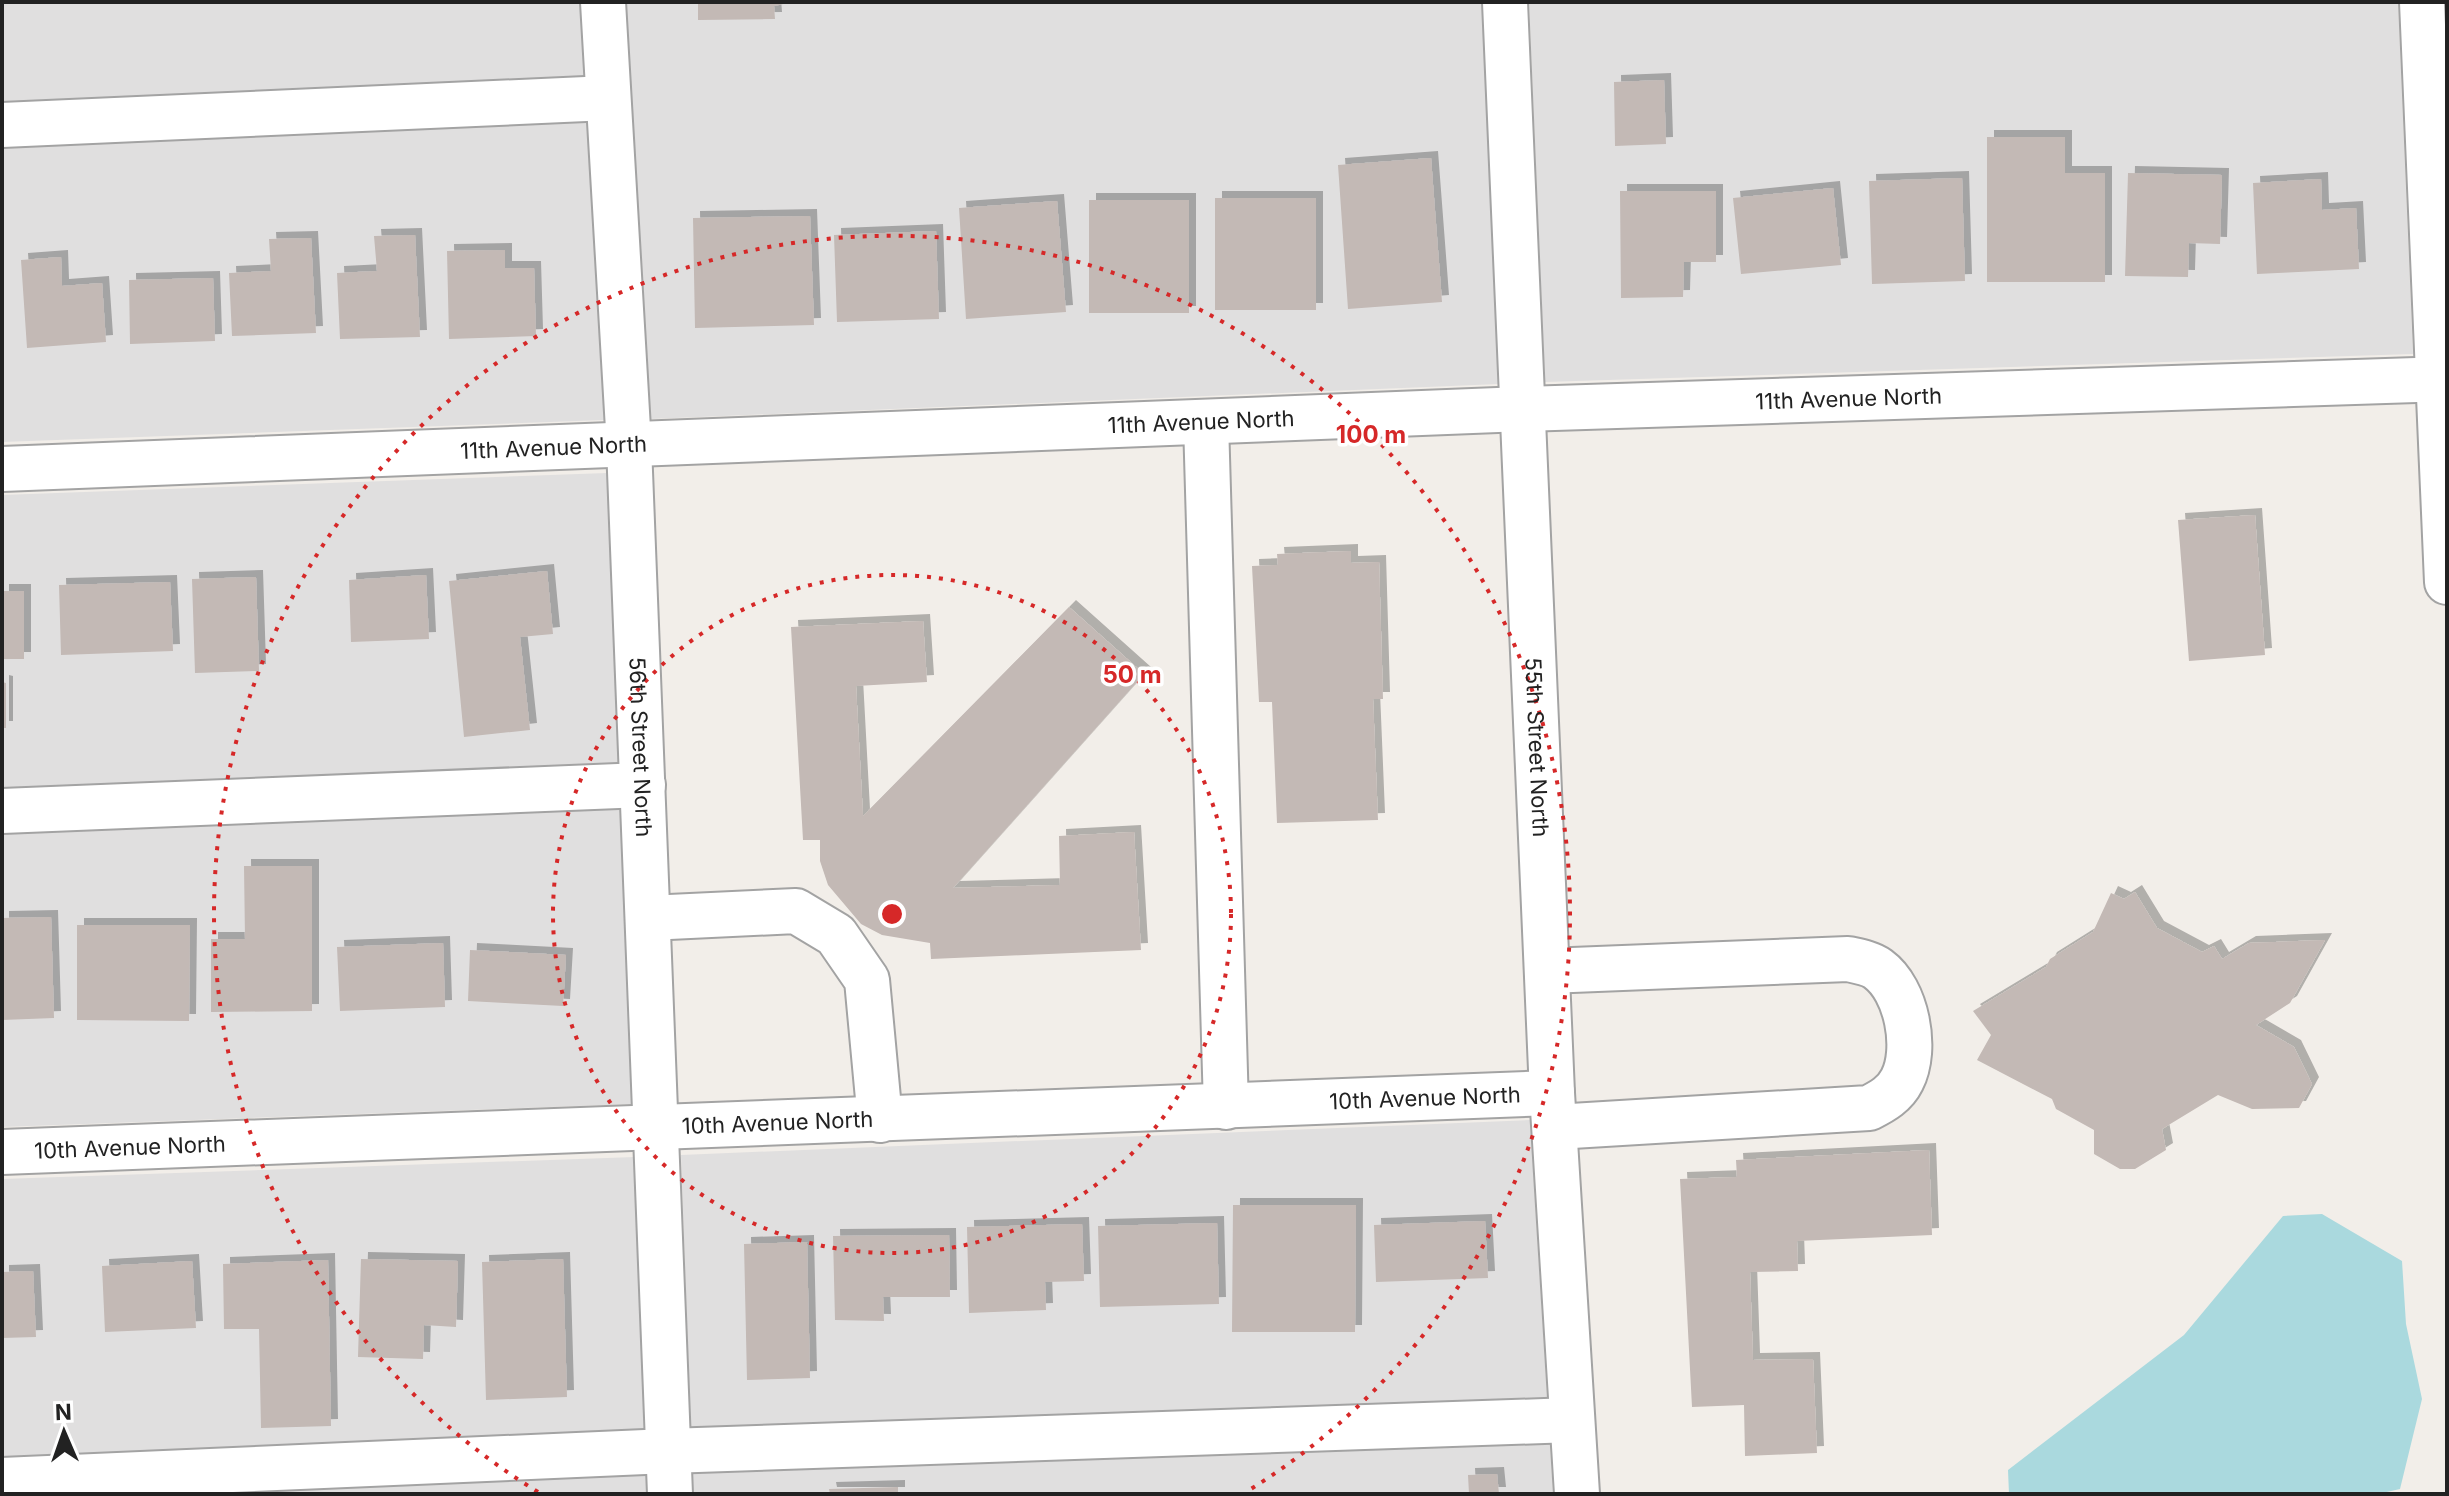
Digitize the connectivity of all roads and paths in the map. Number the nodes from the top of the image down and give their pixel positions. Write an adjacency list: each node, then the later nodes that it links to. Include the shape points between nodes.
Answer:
1 (603, 2): 4 (street, 56th Street North)
2 (1505, 2): 7 (street, 55th Street North)
3 (2422, 2): 6 (street)
4 (608, 98): 5 (street); 9 (street, 56th Street North)
5 (2, 125)
6 (2442, 380): 7 (street, 11th Avenue North); 11 (street)
7 (1523, 409): 8 (street, 11th Avenue North); 15 (street, 55th Street North)
8 (1206, 422): 9 (street, 11th Avenue North); 16 (street)
9 (629, 446): 10 (street, 11th Avenue North); 12 (street, 56th Street North)
10 (2, 469)
11 (2447, 582)
12 (643, 785): 13 (street); 14 (street, 56th Street North)
13 (2, 811)
14 (648, 918): 18 (street, via 796,911 836,935 867,980); 19 (street, 56th Street North)
15 (1547, 971): 17 (street, 55th Street North); 17 (street, 10th Avenue North, via 1848,959 1878,969 1886,978 1903,1009 1909,1045 1902,1081 1889,1098 1869,1108)
16 (1226, 1107): 17 (street, 10th Avenue North); 18 (street, 10th Avenue North)
17 (1553, 1110): 21 (street, 55th Street North)
18 (880, 1120): 19 (street, 10th Avenue North)
19 (657, 1129): 20 (street, 10th Avenue North); 22 (street, 56th Street North)
20 (2, 1152)
21 (1572, 1420): 22 (street); 25 (street, 55th Street North)
22 (668, 1451): 23 (street); 24 (street, 56th Street North)
23 (2, 1480)
24 (670, 1494)
25 (1577, 1494)

